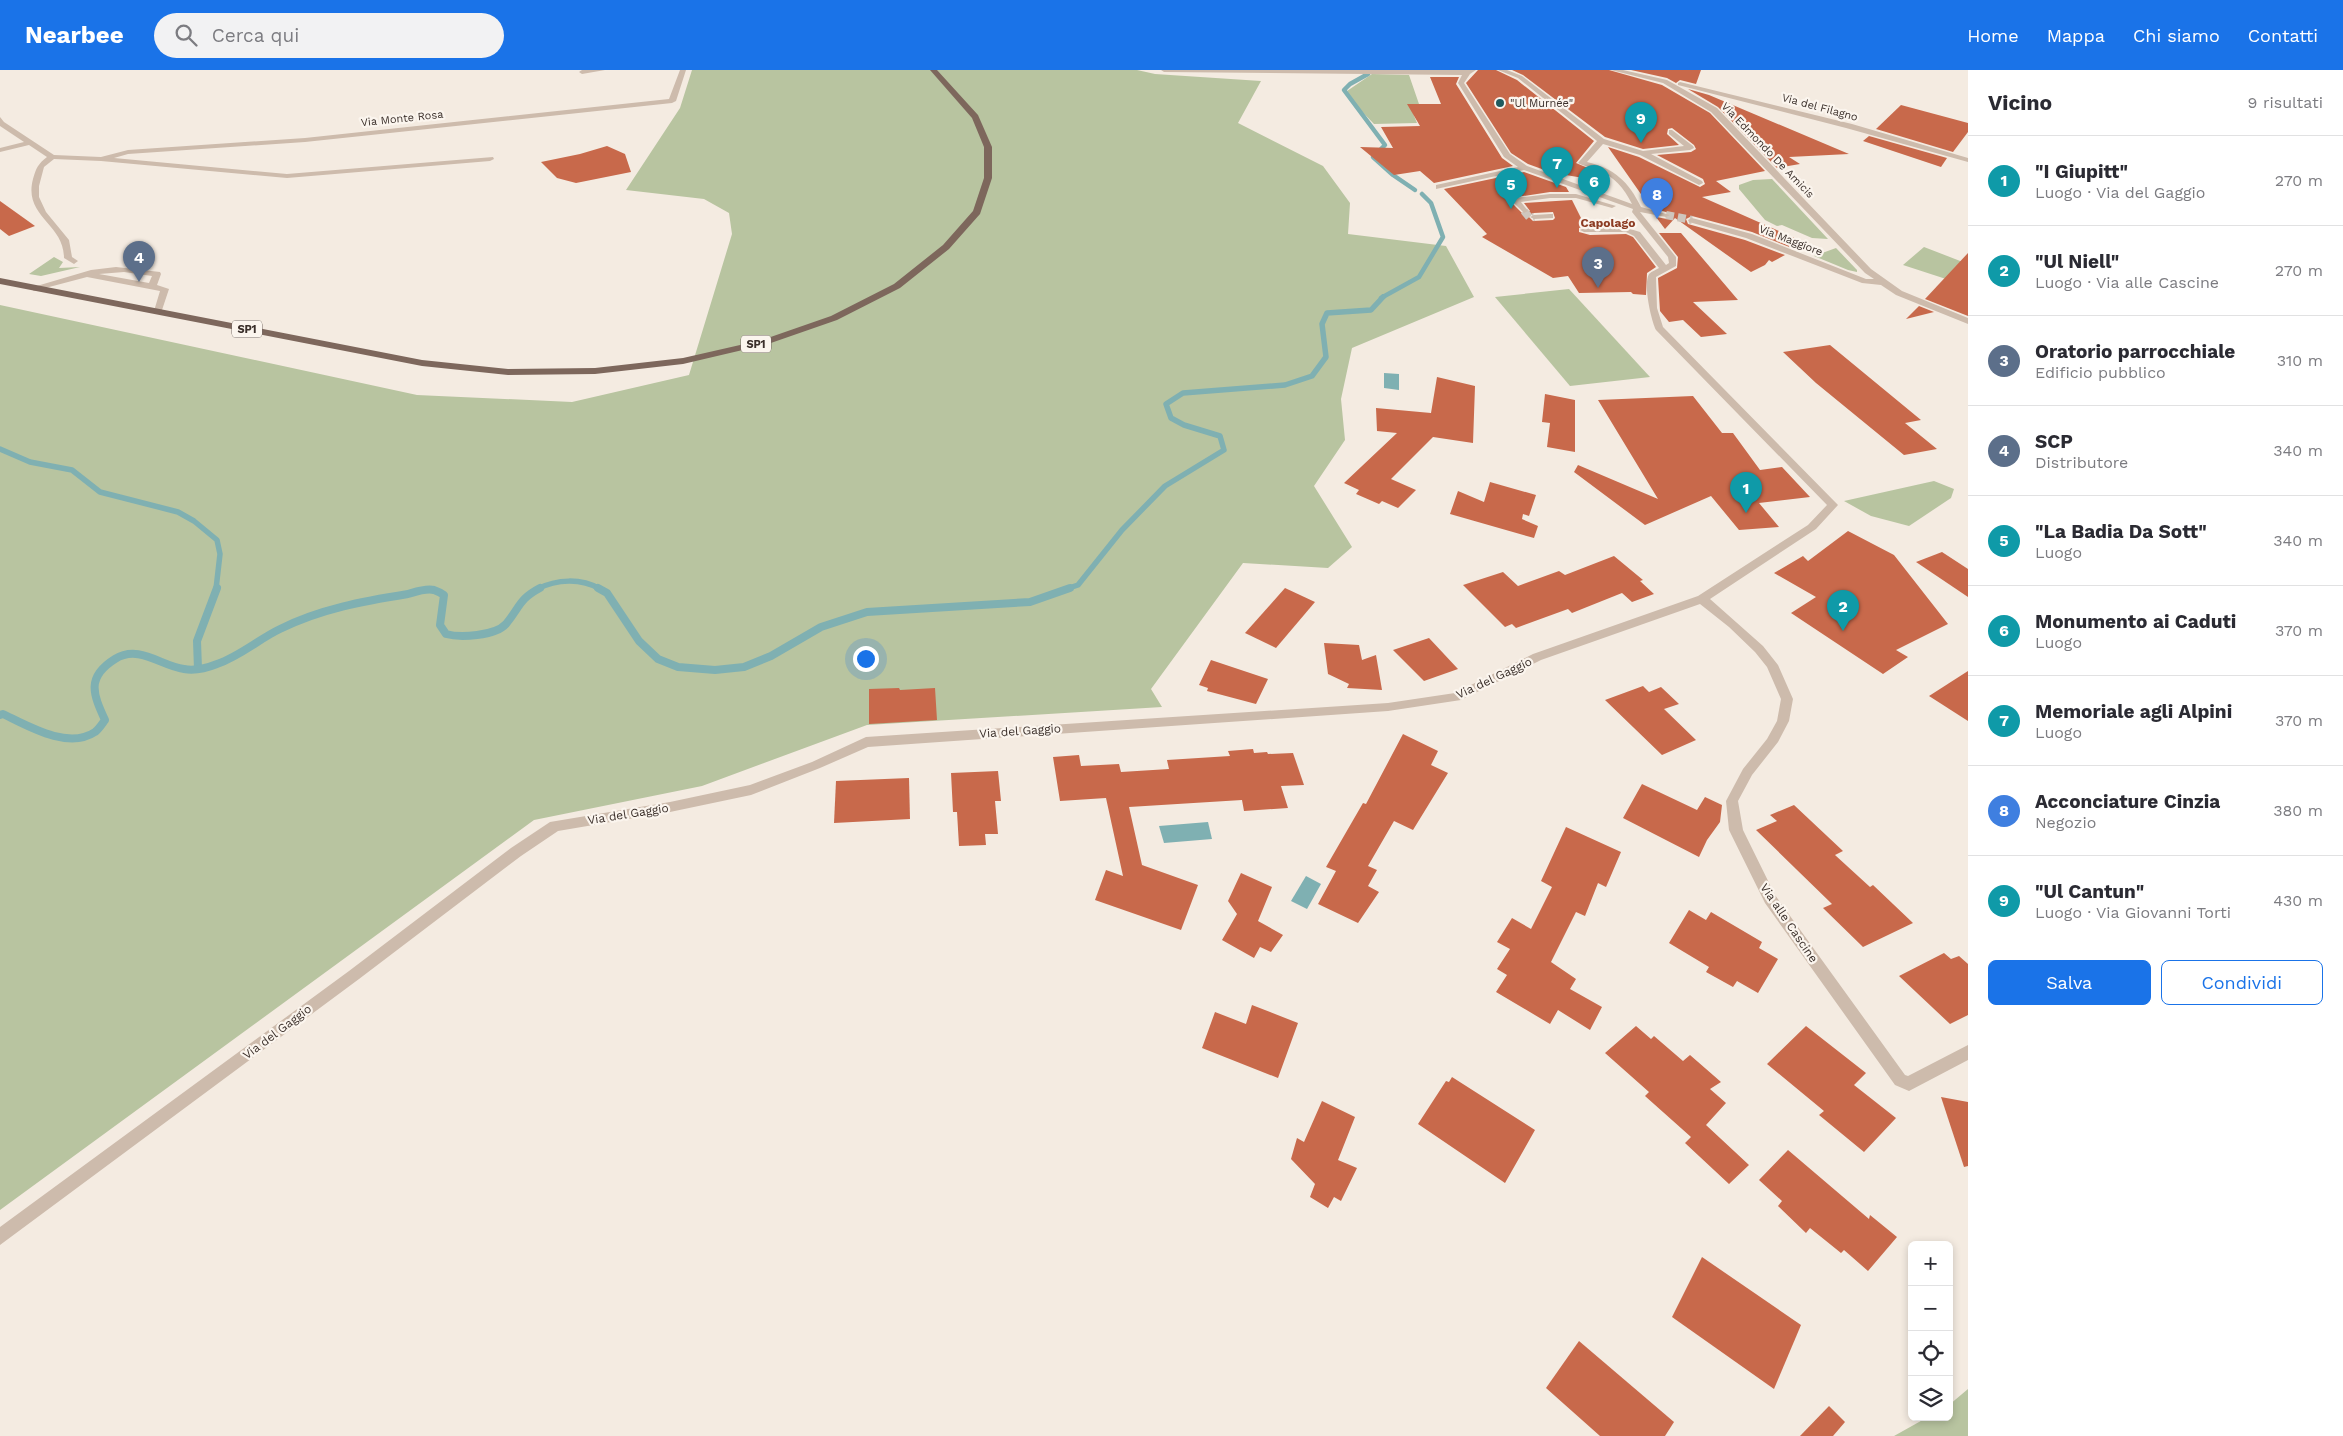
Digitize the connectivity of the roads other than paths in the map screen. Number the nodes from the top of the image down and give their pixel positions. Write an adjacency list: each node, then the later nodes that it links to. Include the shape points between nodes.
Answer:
1 (602, 70): 7 (street)
2 (683, 70): 17 (street, Via Monte Rosa, via 672,101 305,140 128,152)
3 (933, 70): 37 (main road, SP1, via 975,117 988,147 988,178 977,212 946,247 897,286 834,318 765,342 683,361 595,372 508,372 422,363)
4 (1164, 70): 8 (street)
5 (1500, 70): 12 (street, via 1520,78)
6 (1614, 70): 9 (street, Via Edmondo De Amicis)
7 (582, 72)
8 (1470, 72): 20 (street, via 1461,83 1507,155)
9 (1665, 81): 19 (street, Via del Filagno, via 1849,126); 34 (street, Via Edmondo De Amicis, via 1714,110 1733,127)
10 (0, 119): 13 (street, Via Monte Rosa)
11 (1672, 132): 15 (street, via 1690,148)
12 (1601, 141): 15 (street); 23 (street, via 1582,163 1595,165 1620,179 1630,192)
13 (29, 143): 14 (street); 16 (street, Via Monte Rosa)
14 (0, 150)
15 (1643, 153): 21 (street)
16 (52, 157): 17 (street, Via Monte Rosa); 30 (street, via 40,166 35,196 40,210 62,232 69,249 68,258)
17 (101, 159): 18 (street, Via Monte Rosa, via 287,176)
18 (490, 159)
19 (1968, 160)
20 (1524, 168): 22 (street); 23 (street)
21 (1699, 182)
22 (1439, 187)
23 (1637, 210): 24 (street, via 1576,196 1550,196 1515,200); 25 (street); 31 (street, via 1672,257 1673,264)
24 (1524, 211)
25 (1666, 215)
26 (1550, 216): 27 (street)
27 (1534, 217)
28 (1692, 220): 34 (street, Via Maggiore, via 1749,236 1865,281)
29 (1584, 230): 31 (street, via 1627,230 1638,234)
30 (74, 261)
31 (1659, 271): 39 (street, Via del Gaggio, via 1652,277 1653,308 1659,328 1833,504 1812,527)
32 (87, 274): 35 (street); 35 (street, via 98,272); 36 (street)
33 (0, 281): 36 (main road, SP1)
34 (1882, 282): 38 (street, via 1920,303)
35 (153, 284): 37 (street, via 165,289)
36 (34, 288): 37 (main road, SP1)
37 (158, 311)
38 (1968, 321)
39 (1702, 599): 40 (street, Via alle Cascine, via 1759,649 1772,665 1787,699 1783,721 1772,742 1747,772 1732,801 1736,830 1770,899 1900,1080 1909,1084); 41 (street, Via del Gaggio, via 1537,657 1456,697 1388,707 866,742 751,790 555,826)
40 (1968, 1052)
41 (0, 1237)

